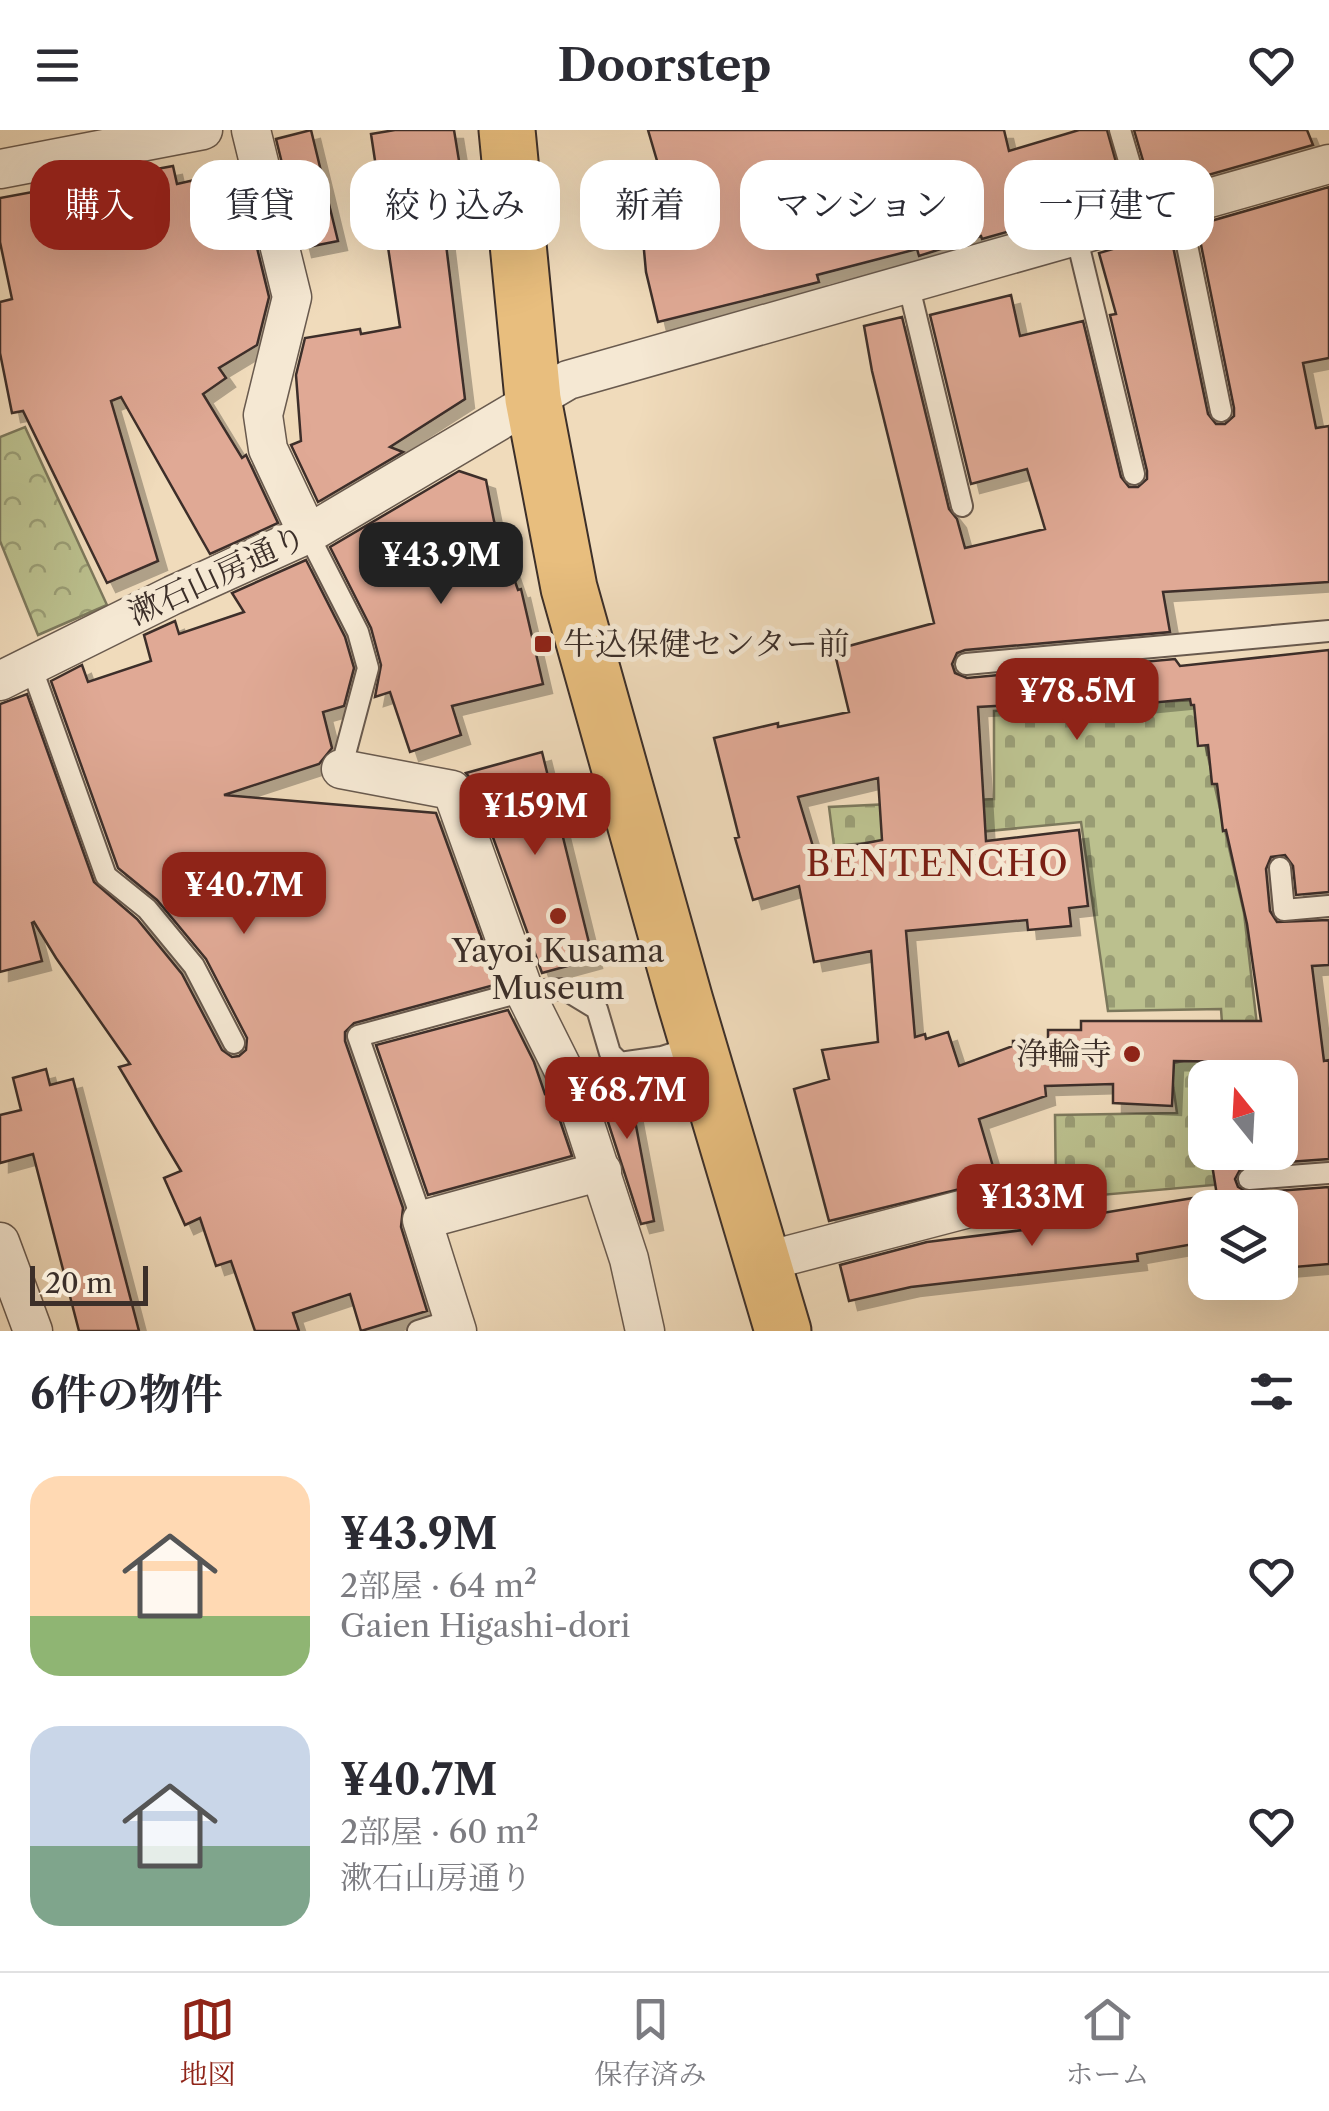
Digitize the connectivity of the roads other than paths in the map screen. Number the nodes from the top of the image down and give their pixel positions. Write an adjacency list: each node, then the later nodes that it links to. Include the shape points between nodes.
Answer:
1 (202, 130): 7 (street)
2 (251, 130): 17 (street, via 292,297 263,414 268,448)
3 (507, 130): 13 (main road)
4 (1120, 130): 5 (lane)
5 (1136, 160)
6 (1329, 164): 8 (street, 漱石山房通り)
7 (0, 169)
8 (1214, 196)
9 (1024, 250): 12 (street, 漱石山房通り)
10 (1080, 250): 15 (lane)
11 (1174, 250): 14 (lane)
12 (908, 283): 13 (street, 漱石山房通り, via 568,380); 16 (lane)
13 (532, 399): 17 (street, 漱石山房通り); 26 (main road, via 574,606)
14 (1222, 410)
15 (1134, 474)
16 (962, 506)
17 (308, 534): 20 (street, 漱石山房通り); 21 (lane, via 358,632 368,668)
18 (1329, 631): 19 (lane)
19 (966, 664)
20 (16, 674): 25 (lane, via 106,876 147,909 194,966)
21 (341, 769): 24 (street, via 452,790)
22 (1280, 868): 23 (lane, via 1284,910)
23 (1329, 906)
24 (524, 990): 26 (lane, via 564,990 597,1009 610,1053 620,1063); 27 (street, via 574,1091); 31 (lane, via 358,1036)
25 (234, 1043)
26 (698, 1045): 33 (main road)
27 (602, 1171): 31 (street); 36 (street)
28 (1329, 1172): 29 (lane)
29 (1249, 1179)
30 (968, 1208): 33 (street)
31 (422, 1220): 34 (street)
32 (0, 1242): 35 (street)
33 (763, 1262): 37 (main road)
34 (443, 1327)
35 (33, 1331)
36 (645, 1331)
37 (783, 1331)

